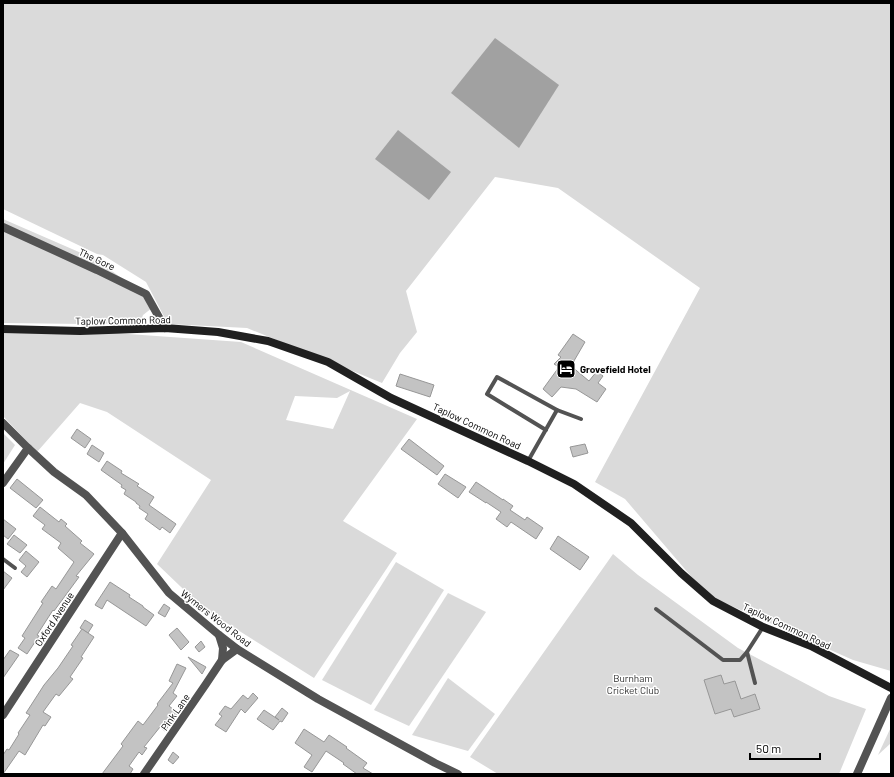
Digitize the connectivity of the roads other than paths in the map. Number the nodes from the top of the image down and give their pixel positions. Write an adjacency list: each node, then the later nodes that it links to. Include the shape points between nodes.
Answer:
1 (3, 227): 2 (street, The Gore, via 146,294)
2 (165, 328): 3 (street, Taplow Common Road, via 80,331); 9 (street, Taplow Common Road, via 218,332 268,341 328,362 391,398)
3 (3, 329)
4 (557, 410): 5 (lane); 7 (lane); 7 (lane, via 497,377 486,394)
5 (581, 419)
6 (3, 423): 8 (street, Wymers Wood Road)
7 (546, 430): 9 (lane)
8 (28, 448): 10 (street); 11 (street, Wymers Wood Road, via 54,472 86,495)
9 (528, 461): 15 (street, Taplow Common Road, via 574,484 631,523 713,601)
10 (3, 483)
11 (122, 533): 16 (street, Wymers Wood Road, via 169,593); 23 (street, Oxford Avenue)
12 (3, 559): 13 (lane)
13 (15, 568)
14 (656, 609): 18 (lane, via 723,660 740,660)
15 (763, 627): 18 (lane); 21 (street, Taplow Common Road, via 811,646)
16 (219, 636): 17 (street, Wymers Wood Road); 19 (street, via 223,648)
17 (237, 649): 19 (street, Pink Lane); 25 (street, Wymers Wood Road, via 318,699)
18 (747, 652): 20 (lane)
19 (222, 660): 24 (street, Pink Lane)
20 (755, 683)
21 (891, 688)
22 (891, 698): 26 (street)
23 (3, 715)
24 (144, 774)
25 (458, 774)
26 (857, 774)

